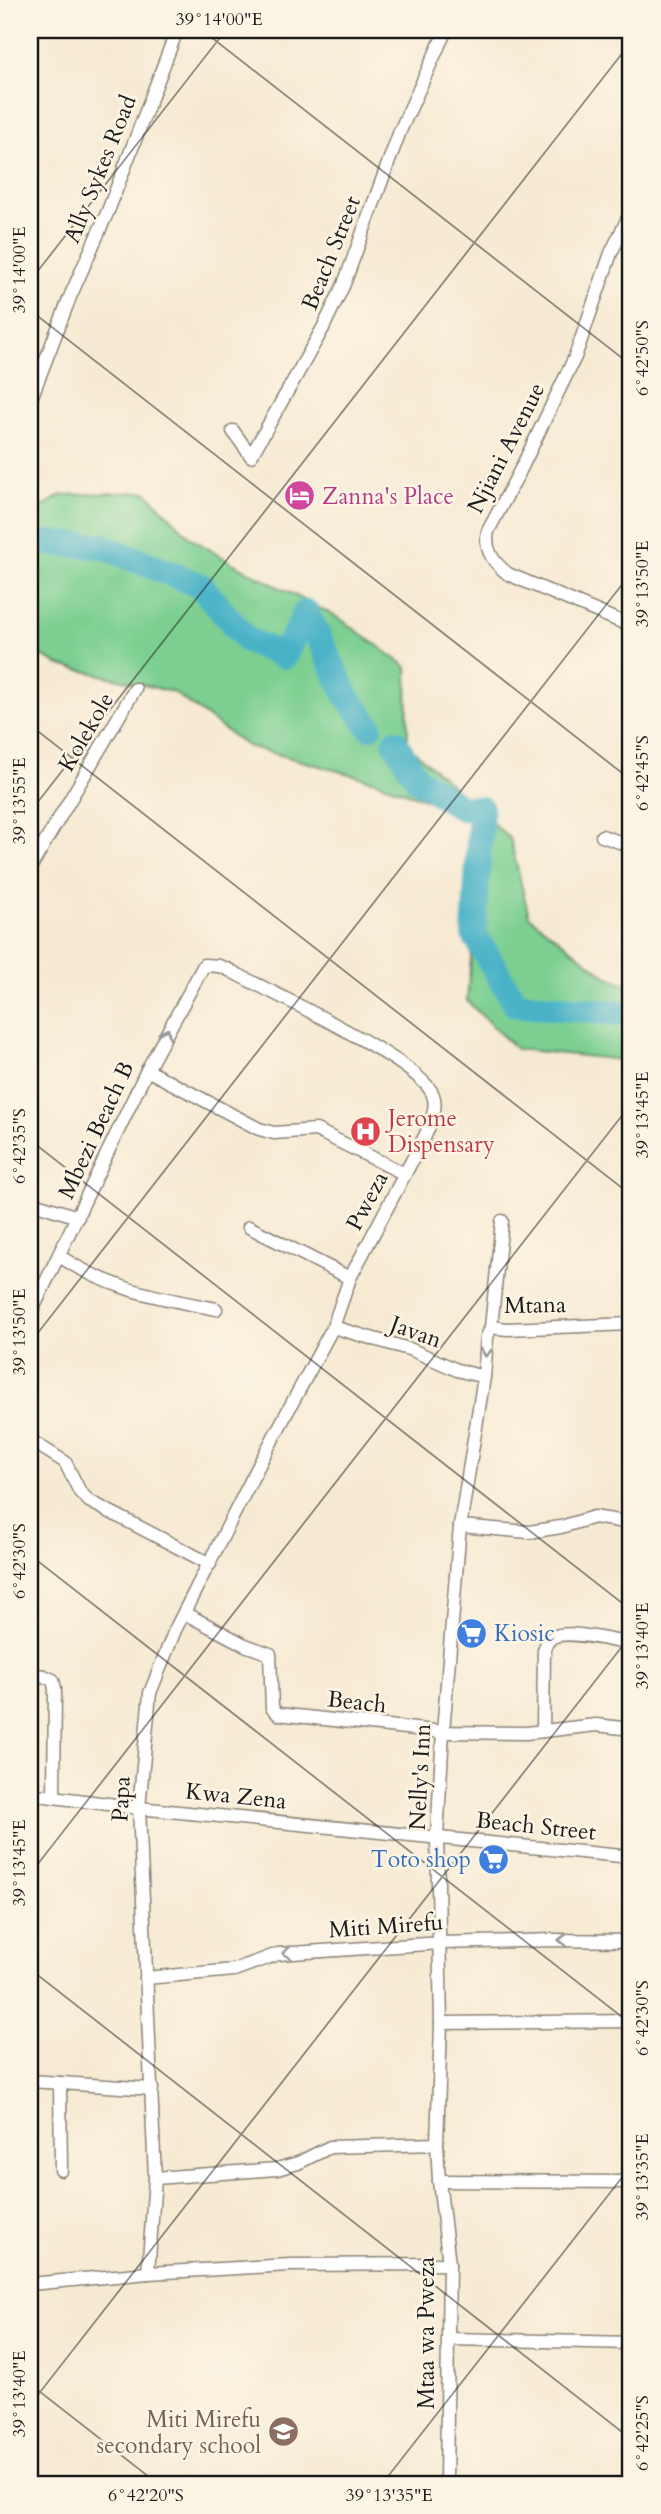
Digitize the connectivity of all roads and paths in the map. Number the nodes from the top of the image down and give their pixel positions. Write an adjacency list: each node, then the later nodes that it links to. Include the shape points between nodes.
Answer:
1 (177, 30): 4 (street, Ally Sykes Road, via 108,211)
2 (446, 30): 5 (street, Beach Street, via 400,131 344,284 323,328 251,456)
3 (631, 212): 6 (street, Njiani Avenue, via 611,253 575,357 486,542 497,566 508,574)
4 (31, 393)
5 (233, 431)
6 (631, 626)
7 (135, 689): 10 (street, Kolekole)
8 (602, 836): 9 (street)
9 (631, 846)
10 (30, 868)
11 (204, 965): 12 (street, Mbezi Beach B, one-way to 11); 13 (street, Pweza, via 219,965 347,1032 398,1060 425,1082 433,1095 434,1114)
12 (147, 1070): 13 (street, via 259,1129 274,1133 316,1130); 15 (street, Mbezi Beach B)
13 (405, 1174): 19 (street, Pweza)
14 (30, 1202): 15 (street)
15 (78, 1217): 18 (street, Mbezi Beach B)
16 (502, 1221): 24 (street)
17 (249, 1227): 19 (street)
18 (59, 1255): 20 (street, via 107,1282 138,1293); 21 (street, Mbezi Beach B)
19 (350, 1278): 23 (street, Pweza)
20 (216, 1309)
21 (30, 1315)
22 (631, 1324): 24 (street, Mtana)
23 (333, 1327): 25 (street, Javan); 29 (street, Pweza)
24 (491, 1327): 25 (street, Mtana, one-way to 25)
25 (484, 1377): 28 (street, Nelly's Inn)
26 (30, 1440): 29 (street, via 65,1462 89,1502)
27 (631, 1522): 28 (street, via 594,1517 529,1532)
28 (460, 1526): 35 (street, Nelly's Inn)
29 (211, 1564): 30 (street, Papa)
30 (184, 1613): 35 (street, Beach, via 245,1646 270,1654 272,1708 278,1714); 38 (street, Papa, via 150,1693)
31 (631, 1644): 34 (street, via 565,1633 547,1642)
32 (30, 1674): 37 (street, via 53,1680 55,1689)
33 (631, 1729): 34 (street, Beach, via 596,1725)
34 (543, 1731): 35 (street, Beach)
35 (443, 1732): 39 (street, Nelly's Inn)
36 (30, 1794): 37 (street, Kwa Zena)
37 (54, 1796): 38 (street, Kwa Zena)
38 (139, 1808): 39 (street, Kwa Zena); 43 (street, Papa)
39 (438, 1837): 40 (street, Beach Street); 42 (street, Nelly's Inn)
40 (631, 1857)
41 (631, 1941): 42 (street, Miti Mirefu, one-way to 42)
42 (441, 1943): 43 (street, Miti Mirefu, one-way to 43, via 278,1954 234,1970); 45 (street, Nelly's Inn)
43 (146, 1978): 48 (street, Papa)
44 (631, 2021): 45 (street)
45 (442, 2023): 49 (street, Nelly's Inn)
46 (30, 2081): 47 (street)
47 (60, 2083): 48 (street); 50 (street)
48 (152, 2089): 51 (street, Papa)
49 (437, 2144): 51 (street, via 330,2147 277,2169); 52 (street, Nelly's Inn)
50 (61, 2170)
51 (155, 2178): 55 (street, Papa)
52 (439, 2181): 53 (street); 54 (street, Mtaa wa Pweza)
53 (631, 2182)
54 (449, 2264): 55 (street, via 290,2265); 57 (street, Mtaa wa Pweza)
55 (148, 2273): 56 (street)
56 (30, 2284)
57 (449, 2339): 58 (street); 59 (street, Mtaa wa Pweza)
58 (631, 2343)
59 (446, 2484)

